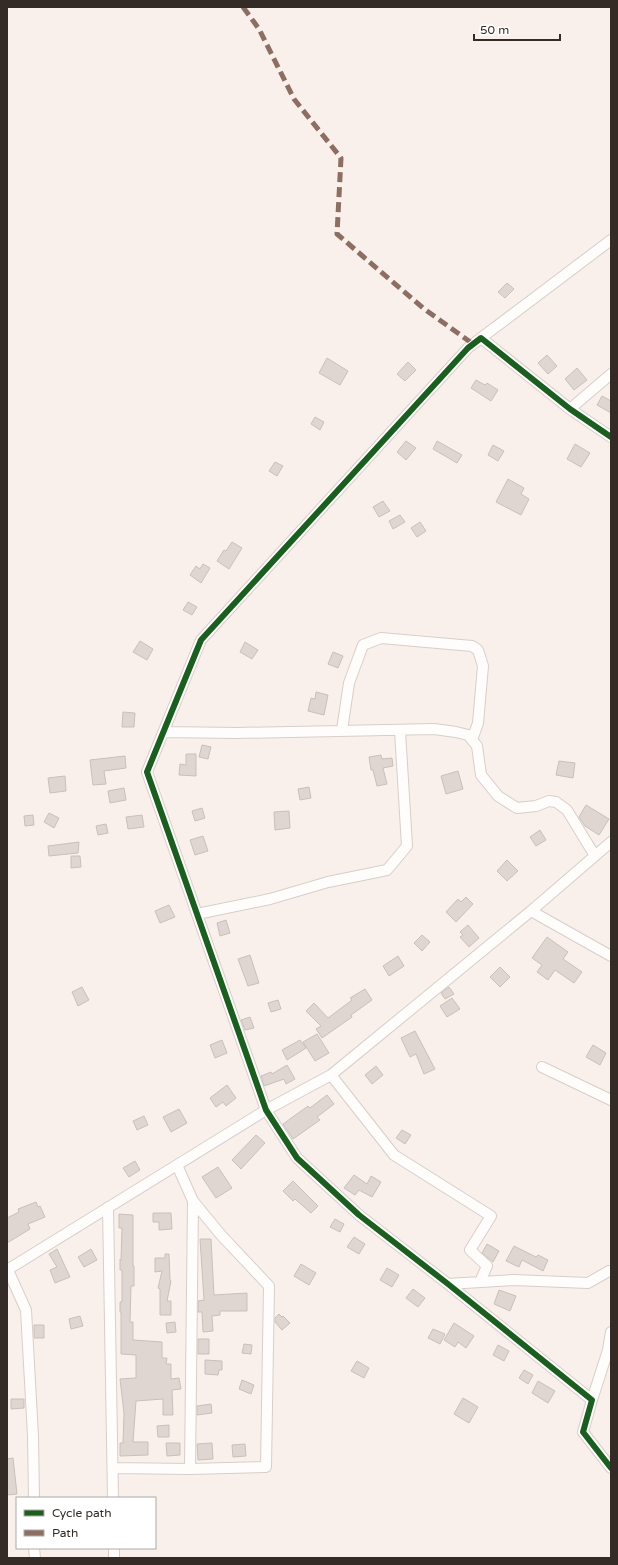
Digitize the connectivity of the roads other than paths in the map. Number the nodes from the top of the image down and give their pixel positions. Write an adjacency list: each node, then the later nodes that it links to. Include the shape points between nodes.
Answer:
1 (611, 240): 2 (street)
2 (481, 338): 4 (street); 8 (street, via 468,348 201,640)
3 (611, 374): 4 (street)
4 (570, 409): 5 (street)
5 (611, 437)
6 (342, 730): 7 (street); 8 (street); 9 (street, via 350,683 363,646 381,638 472,646 478,650 483,666 478,723)
7 (400, 731): 9 (street, via 456,732 468,735); 13 (street, via 407,846 387,870)
8 (164, 732): 13 (street, via 148,772)
9 (472, 740): 11 (street, via 477,746 481,776 498,796 517,808 536,806 549,801 561,805 567,810)
10 (611, 842): 11 (street)
11 (595, 856): 12 (street)
12 (531, 911): 14 (street); 16 (street)
13 (197, 914): 18 (street)
14 (611, 956)
15 (542, 1067): 17 (street)
16 (331, 1075): 18 (street); 24 (street, via 394,1155 491,1216 470,1250 487,1266)
17 (611, 1100)
18 (266, 1110): 19 (street); 25 (street, via 297,1158 359,1215)
19 (176, 1165): 20 (street); 21 (street)
20 (193, 1201): 30 (street); 30 (street, via 269,1286 266,1467)
21 (108, 1207): 22 (street); 28 (street)
22 (7, 1269): 31 (street, via 26,1310)
23 (610, 1270): 24 (street, via 588,1283 514,1280)
24 (480, 1282): 25 (street)
25 (448, 1284): 27 (street)
26 (611, 1332): 27 (street)
27 (592, 1400): 29 (street, via 583,1432)
28 (113, 1468): 30 (street); 32 (street)
29 (611, 1468)
30 (190, 1469)
31 (34, 1497)
32 (113, 1497)

